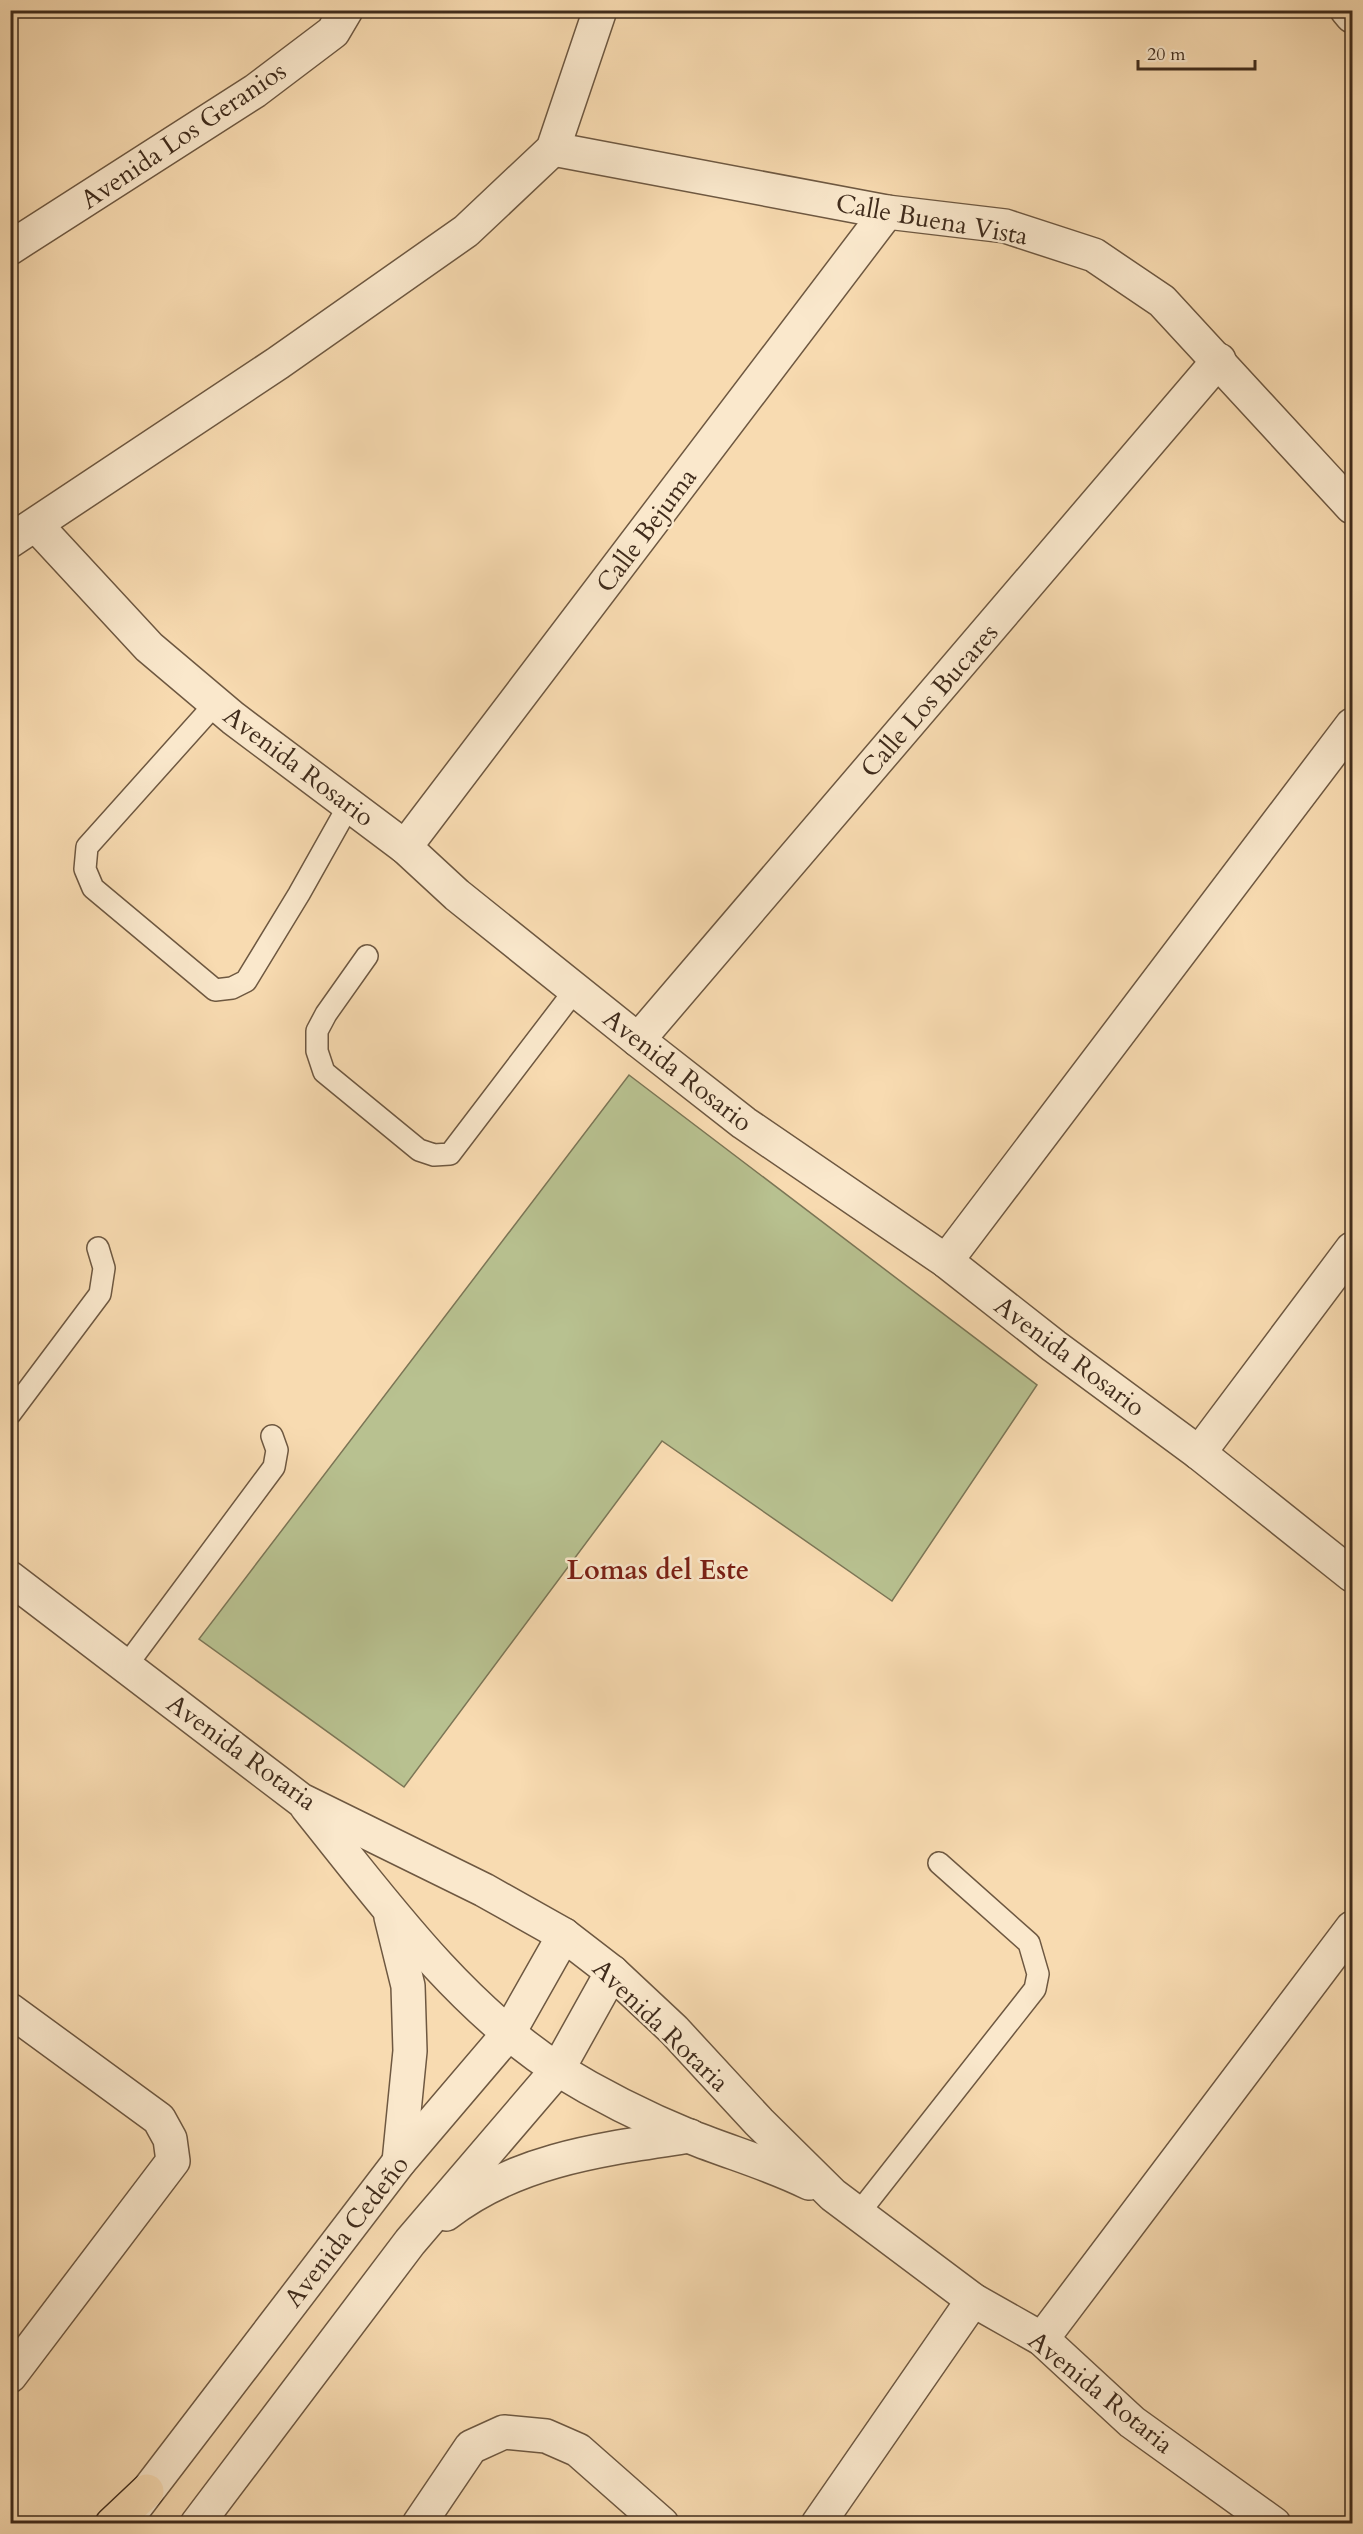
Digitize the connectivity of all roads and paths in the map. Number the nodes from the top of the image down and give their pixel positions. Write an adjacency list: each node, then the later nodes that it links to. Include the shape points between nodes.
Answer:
1 (346, 10): 7 (street, Avenida Los Geranios, via 333,32 255,92)
2 (600, 10): 5 (street)
3 (1347, 10): 4 (street)
4 (1353, 16)
5 (553, 149): 6 (street, Calle Buena Vista); 10 (street, via 466,231 278,363)
6 (886, 212): 8 (street, Calle Buena Vista, via 1005,226 1094,255 1162,301); 14 (street, Calle Bejuma)
7 (10, 248)
8 (1219, 360): 9 (street, Calle Buena Vista); 17 (street, Calle Los Bucares)
9 (1353, 507)
10 (23, 533): 11 (street, Avenida Rosario)
11 (216, 703): 13 (street, Avenida Rosario); 13 (lane, via 87,848 86,869 93,888 215,990 246,981)
12 (1353, 725): 20 (street)
13 (349, 805): 14 (street, Avenida Rosario)
14 (405, 848): 16 (street, Avenida Rosario)
15 (367, 956): 16 (lane, via 317,1031 317,1051 324,1072 419,1150 434,1155 450,1154)
16 (575, 990): 17 (street, Avenida Rosario)
17 (638, 1040): 20 (street, Avenida Rosario, via 744,1123)
18 (98, 1248): 21 (lane, via 104,1268 100,1294)
19 (1353, 1249): 23 (street)
20 (946, 1261): 23 (street, Avenida Rosario)
21 (10, 1414)
22 (272, 1436): 26 (lane, via 277,1450 274,1467)
23 (1199, 1453): 24 (street, Avenida Rosario)
24 (1353, 1575)
25 (10, 1578): 26 (street, Avenida Rotaria)
26 (126, 1666): 27 (street, Avenida Rotaria)
27 (301, 1800): 29 (street); 31 (street, Avenida Rotaria, via 484,1890)
28 (939, 1863): 39 (lane, via 1029,1943 1038,1974 1035,1989)
29 (388, 1909): 34 (street); 37 (street, via 408,1986 410,2051)
30 (1353, 1928): 42 (street)
31 (564, 1935): 32 (street, Avenida Rotaria); 34 (street, Avenida Cedeño)
32 (612, 1972): 35 (street); 38 (street, Avenida Rotaria, via 674,2030)
33 (10, 2010): 43 (street, via 159,2119 170,2139 173,2161)
34 (508, 2034): 35 (street); 37 (street, Avenida Cedeño)
35 (558, 2069): 36 (street, via 618,2103); 40 (street)
36 (690, 2136): 38 (street, via 775,2167); 40 (street, via 584,2152 521,2172 462,2202)
37 (399, 2162): 44 (street, Avenida Cedeño)
38 (832, 2194): 39 (street, Avenida Rotaria)
39 (858, 2214): 41 (street, Avenida Rotaria)
40 (410, 2242): 47 (street)
41 (973, 2300): 42 (street, Avenida Rotaria); 50 (street)
42 (1042, 2339): 51 (street, Avenida Rotaria, via 1132,2422)
43 (10, 2376)
44 (147, 2491): 45 (highway); 46 (street, Avenida Cedeño)
45 (112, 2523)
46 (122, 2523)
47 (197, 2523)
48 (419, 2523): 49 (street, via 471,2447 504,2432 546,2436 578,2450)
49 (662, 2523)
50 (818, 2523)
51 (1274, 2523)

